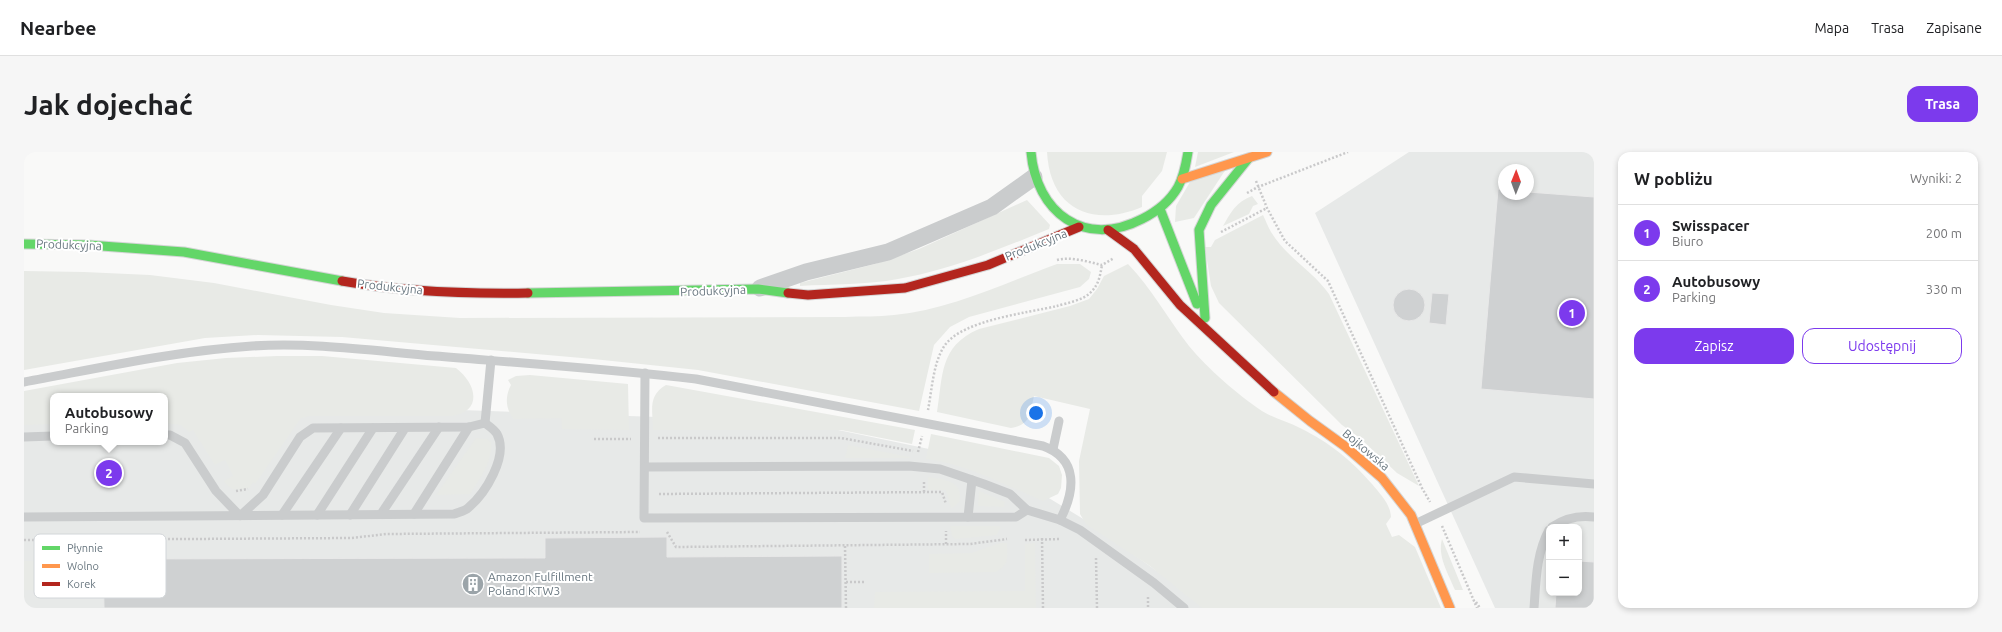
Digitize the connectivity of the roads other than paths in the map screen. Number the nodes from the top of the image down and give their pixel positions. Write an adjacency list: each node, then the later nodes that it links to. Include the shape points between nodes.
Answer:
1 (1031, 152): 5 (street)
2 (1188, 152): 6 (street)
3 (1267, 152): 4 (street)
4 (1248, 159): 6 (street); 12 (street, via 1211,205 1199,230)
5 (1034, 177): 8 (street, via 1051,207); 11 (street, Produkcyjna, via 992,207 888,252 806,272)
6 (1182, 179): 7 (street)
7 (1160, 209): 9 (street, via 1146,218); 12 (street, Bojkowska, via 1193,296)
8 (1079, 227): 9 (street); 11 (street, Produkcyjna, via 988,265 905,288 808,295)
9 (1108, 230): 13 (street, Bojkowska, via 1134,249 1180,305)
10 (24, 244): 11 (street, Produkcyjna, via 88,245 184,252 365,285 462,294)
11 (758, 289)
12 (1205, 318): 13 (street, Bojkowska)
13 (1222, 344): 42 (street, Bojkowska, via 1264,383 1382,478)
14 (491, 360): 15 (lane); 16 (lane, via 351,349 252,346 163,356); 18 (lane)
15 (645, 373): 27 (lane, via 718,383 926,422); 28 (lane)
16 (24, 382)
17 (1059, 421): 27 (lane)
18 (485, 423): 20 (lane); 33 (lane, via 497,433 500,448 498,467 481,494 467,509 454,514)
19 (439, 427): 20 (lane); 23 (lane); 32 (lane)
20 (469, 427): 33 (lane)
21 (341, 428): 22 (lane); 36 (lane, via 313,428 300,437 263,495); 37 (lane)
22 (373, 428): 23 (lane); 34 (lane)
23 (405, 428): 35 (lane)
24 (168, 435): 36 (lane, via 185,443 216,491)
25 (50, 436): 26 (lane)
26 (24, 437)
27 (1054, 450): 41 (lane, via 1061,454 1070,471 1070,491)
28 (644, 467): 29 (lane, via 909,466 940,468); 39 (lane, via 644,518)
29 (972, 480): 31 (lane, via 1010,494); 39 (lane)
30 (1594, 484): 42 (lane, via 1514,477)
31 (1027, 510): 39 (lane, via 1016,517); 41 (lane)
32 (381, 514): 33 (lane); 35 (lane)
33 (414, 514)
34 (317, 515): 35 (lane); 37 (lane)
35 (350, 515)
36 (240, 516): 37 (lane); 38 (lane)
37 (282, 516)
38 (24, 517)
39 (968, 517)
40 (1594, 517): 43 (lane, via 1582,516 1562,520)
41 (1060, 520): 45 (lane, via 1080,530 1132,566)
42 (1415, 524): 46 (street, Bojkowska)
43 (1556, 524)
44 (1546, 536): 47 (lane, via 1538,561)
45 (1184, 608)
46 (1450, 608)
47 (1534, 608)

